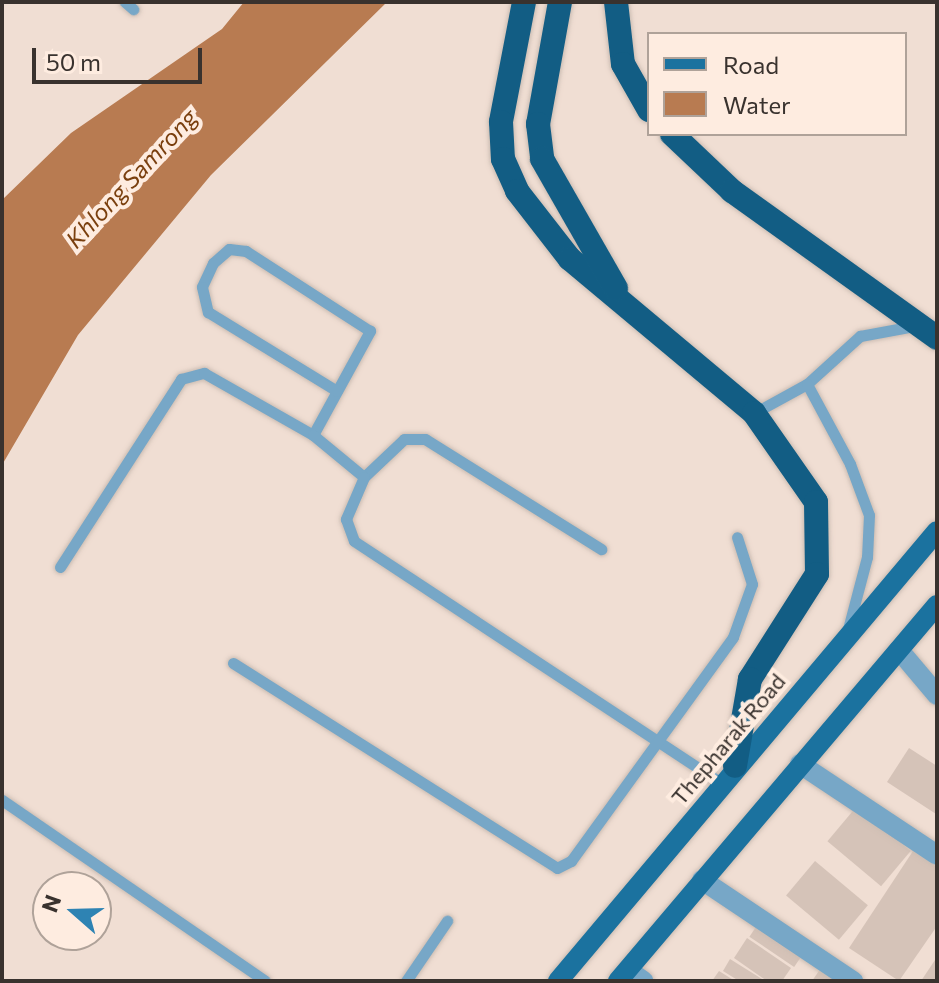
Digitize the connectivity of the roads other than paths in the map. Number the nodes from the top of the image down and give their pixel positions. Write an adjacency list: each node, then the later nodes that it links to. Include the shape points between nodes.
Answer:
1 (524, 2): 6 (highway, via 505,76 503,159 536,223)
2 (560, 2): 6 (highway, via 538,124 542,159 569,217)
3 (616, 2): 4 (highway, via 623,64)
4 (647, 106)
5 (674, 136): 7 (highway, via 732,191)
6 (633, 314): 11 (highway)
7 (915, 326): 8 (highway); 9 (lane, via 860,336)
8 (937, 338)
9 (807, 384): 11 (lane); 19 (lane, via 869,515 867,557)
10 (337, 391): 10 (lane, via 370,338 362,322 246,251 229,249 213,263 202,287 208,312); 12 (lane)
11 (754, 413): 25 (highway, via 816,502 817,574 750,679)
12 (313, 435): 13 (lane); 17 (lane, via 204,373 187,373)
13 (364, 477): 16 (lane, via 404,439 425,439); 23 (lane, via 346,519 354,541)
14 (937, 531): 19 (main road, Thepharak Road)
15 (737, 537): 23 (lane, via 752,584 744,617)
16 (601, 549)
17 (60, 567)
18 (937, 605): 20 (main road)
19 (846, 637): 25 (main road, Thepharak Road)
20 (899, 650): 22 (street); 24 (main road)
21 (233, 663): 23 (lane, via 394,761 547,868 571,861)
22 (937, 695)
23 (654, 737): 25 (lane)
24 (800, 764): 27 (street); 28 (main road)
25 (728, 775): 33 (main road, Thepharak Road)
26 (2, 800): 31 (lane)
27 (937, 855)
28 (702, 880): 30 (main road); 34 (street)
29 (447, 921): 32 (lane)
30 (630, 977)
31 (265, 981)
32 (406, 981)
33 (558, 981)
34 (853, 981)

